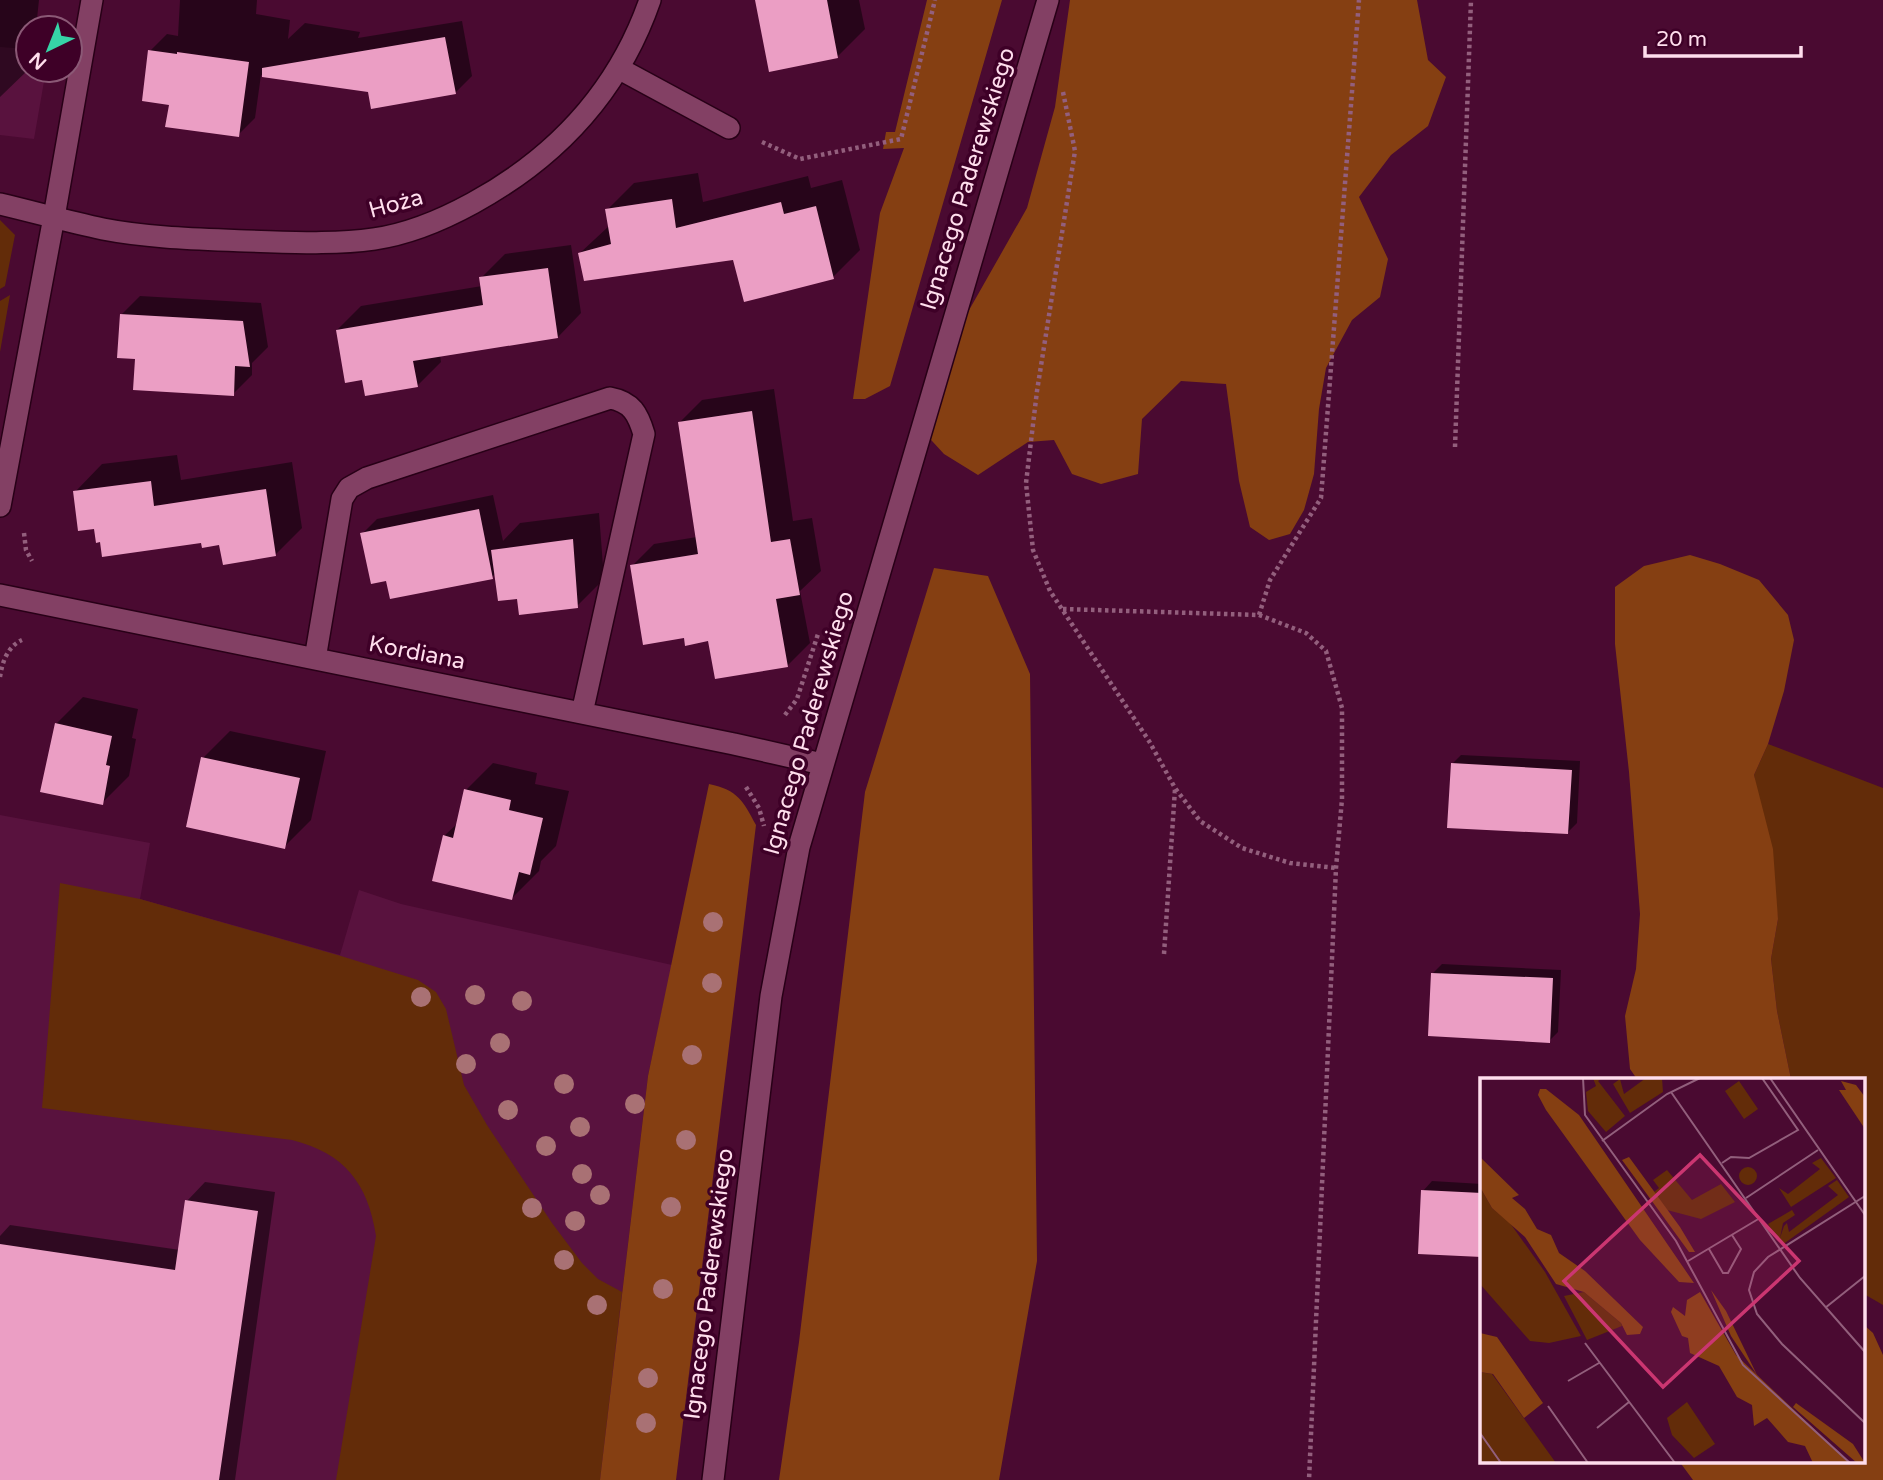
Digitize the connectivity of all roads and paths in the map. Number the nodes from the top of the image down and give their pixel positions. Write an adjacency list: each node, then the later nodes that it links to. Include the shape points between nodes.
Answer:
1 (92, 0): 11 (street)
2 (650, 0): 7 (street, Hoża)
3 (935, 0): 9 (path, via 901,139 800,159)
4 (1048, 0): 25 (street, Ignacego Paderewskiego)
5 (1359, 0): 18 (path, via 1321,498 1270,580)
6 (1471, 0): 12 (path)
7 (618, 68): 9 (street); 11 (street, Hoża, via 574,128 536,163 450,216 413,230 373,239 200,239 104,229)
8 (1062, 87): 17 (path, via 1075,151 1026,483 1033,550)
9 (729, 128)
10 (0, 204): 11 (street, Hoża)
11 (54, 217): 13 (street)
12 (1455, 447)
13 (0, 506)
14 (26, 522): 15 (path, via 26,550)
15 (36, 569)
16 (0, 595): 20 (street, Kordiana)
17 (1063, 609): 18 (path); 27 (path)
18 (1259, 615): 29 (path, via 1306,633 1326,651 1342,708)
19 (31, 636): 21 (path, via 8,652)
20 (315, 659): 22 (street, Kordiana); 22 (street, via 342,499 349,488 367,478 610,398 625,401 638,414 644,434)
21 (0, 677)
22 (582, 713): 25 (street, Kordiana)
23 (787, 715): 24 (path)
24 (776, 718)
25 (822, 764): 31 (street, Ignacego Paderewskiego, via 799,847 771,996)
26 (738, 781): 28 (path, via 759,808)
27 (1175, 788): 29 (path, via 1200,821 1242,849 1290,863); 30 (path)
28 (764, 835)
29 (1336, 868): 32 (path)
30 (1164, 954)
31 (713, 1480)
32 (1309, 1480)

